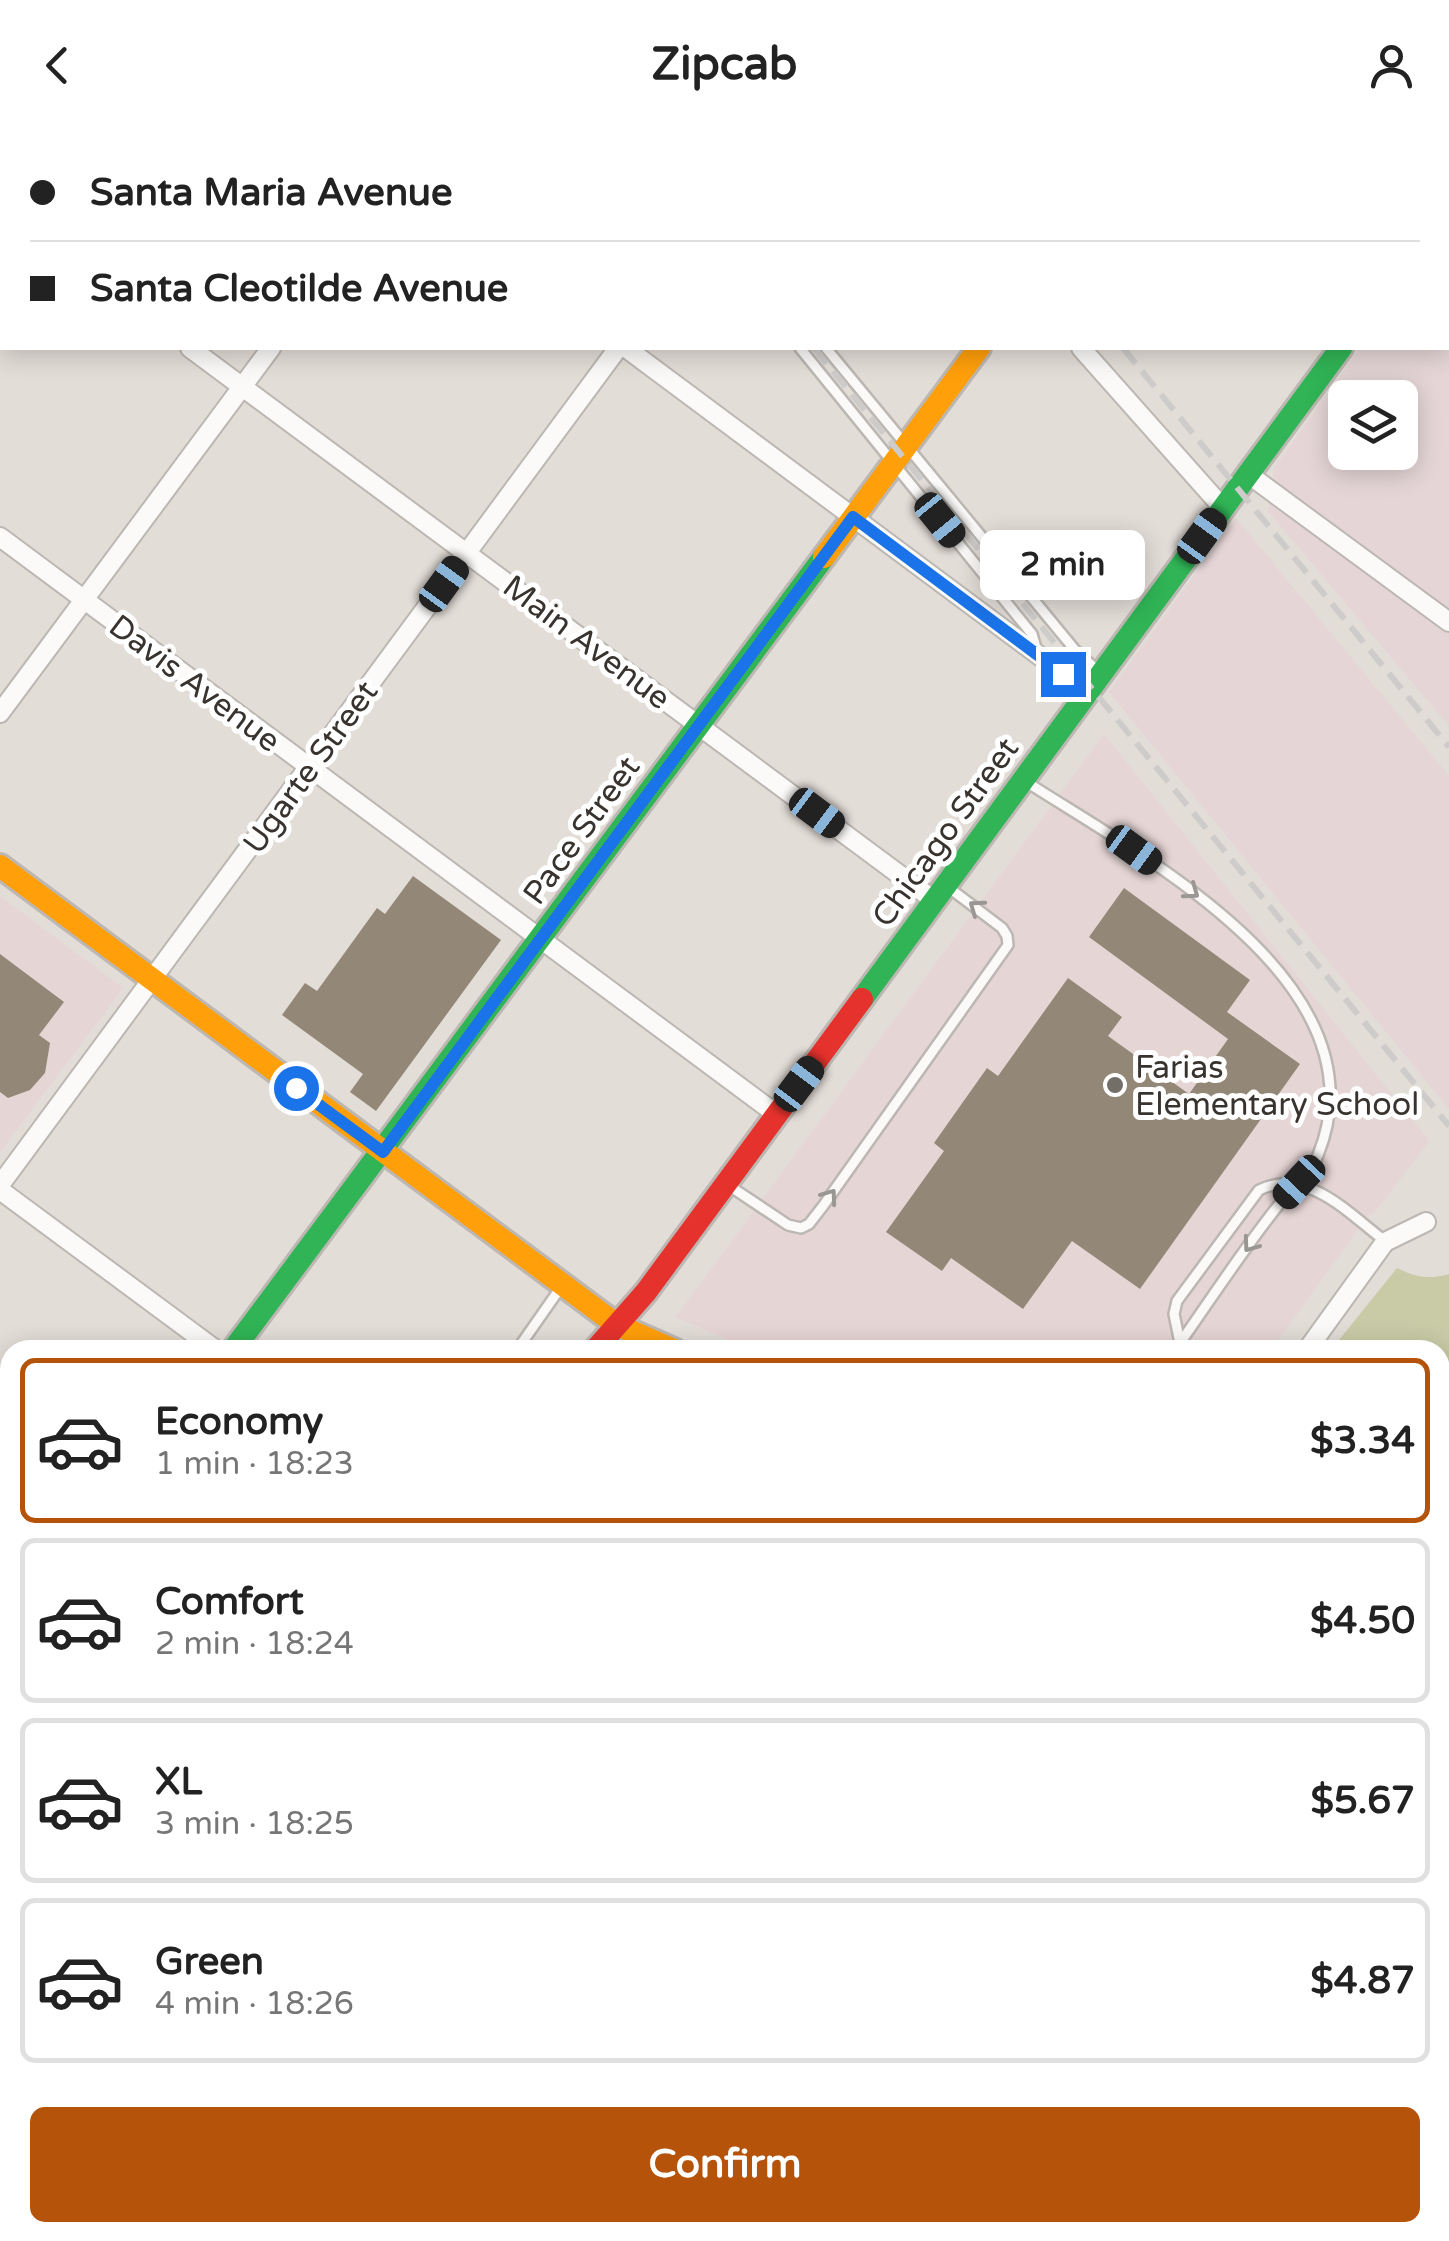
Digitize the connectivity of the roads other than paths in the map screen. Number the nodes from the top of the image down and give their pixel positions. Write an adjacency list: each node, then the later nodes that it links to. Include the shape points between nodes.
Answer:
1 (193, 350): 10 (street, Main Avenue)
2 (269, 350): 10 (street)
3 (617, 350): 16 (street, Ugarte Street)
4 (629, 350): 14 (street)
5 (802, 350): 11 (lane)
6 (827, 350): 11 (lane)
7 (977, 350): 11 (street, Pace Street)
8 (1083, 350): 13 (street)
9 (1340, 350): 12 (street, Chicago Street)
10 (242, 386): 16 (street, Main Avenue); 17 (street)
11 (899, 454): 14 (street, Pace Street); 19 (lane, via 1032,634); 20 (lane, via 1075,650)
12 (1248, 474): 13 (street, Chicago Street); 18 (street)
13 (1223, 508): 20 (street, Chicago Street)
14 (853, 517): 19 (street); 22 (street, Pace Street)
15 (0, 538): 17 (street, Davis Avenue)
16 (467, 553): 22 (street, Main Avenue); 23 (street, Ugarte Street)
17 (84, 600): 21 (street); 23 (street, Davis Avenue)
18 (1449, 622)
19 (1039, 656): 20 (street)
20 (1094, 683): 24 (street, Chicago Street)
21 (0, 713)
22 (698, 726): 26 (street, Main Avenue); 27 (street, Pace Street)
23 (309, 767): 27 (street, Davis Avenue); 28 (street, Ugarte Street)
24 (1023, 780): 26 (street, Chicago Street); 31 (lane, one-way to 31, via 1234,922 1300,1001 1326,1058 1330,1110 1317,1158)
25 (0, 866): 28 (street)
26 (941, 893): 29 (street, Chicago Street); 32 (lane, one-way to 26, via 801,1228 823,1206 1008,945 1002,928)
27 (540, 940): 29 (street, Davis Avenue); 30 (street, Pace Street)
28 (152, 982): 30 (street); 33 (street, Ugarte Street)
29 (776, 1114): 32 (street, Chicago Street)
30 (383, 1152): 36 (street); 39 (street, Pace Street)
31 (1299, 1182): 35 (lane); 43 (lane, via 1275,1182 1246,1204 1177,1301); 44 (lane, one-way to 44)
32 (725, 1184): 37 (street, Chicago Street)
33 (0, 1188): 38 (street)
34 (1426, 1222): 35 (street)
35 (1385, 1242): 45 (street)
36 (562, 1285): 37 (street); 40 (lane)
37 (617, 1325): 41 (street, Chicago Street); 42 (street)
38 (203, 1340)
39 (242, 1340)
40 (525, 1340)
41 (604, 1340)
42 (651, 1340)
43 (1176, 1340)
44 (1181, 1340)
45 (1314, 1340)

